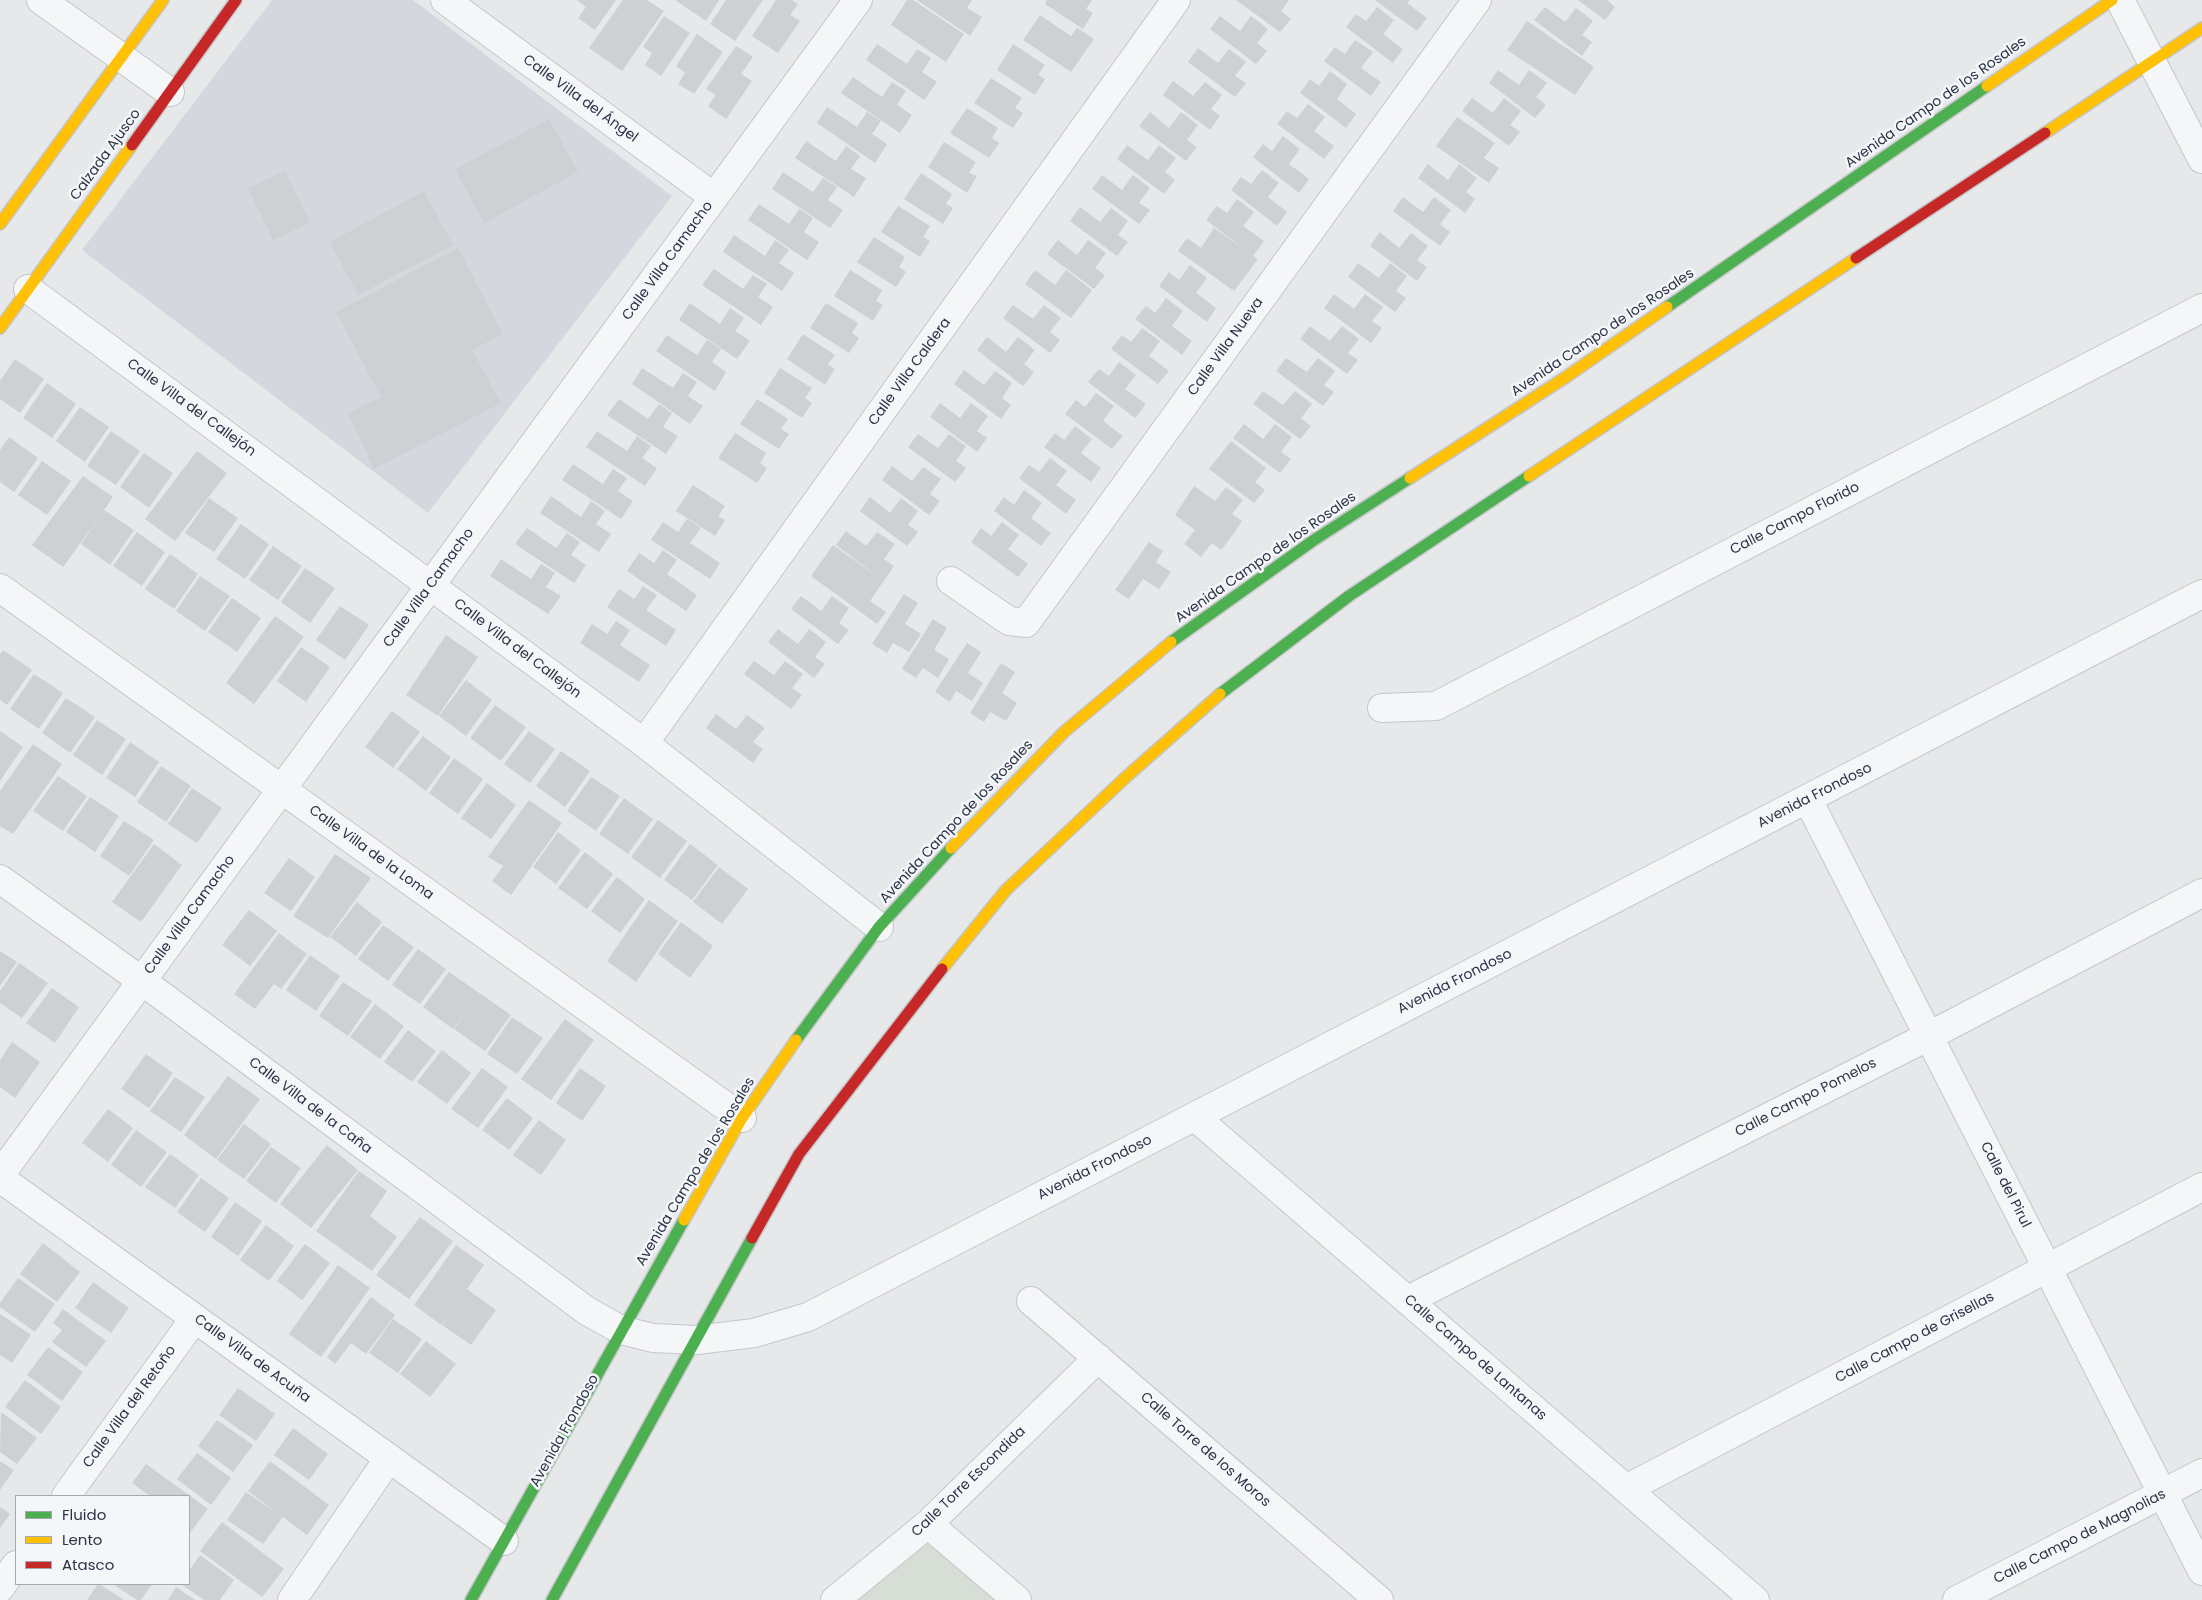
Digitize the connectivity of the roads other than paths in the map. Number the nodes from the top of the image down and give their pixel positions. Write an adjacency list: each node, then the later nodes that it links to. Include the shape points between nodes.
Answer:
1 (41, 0): 11 (street)
2 (163, 0): 11 (street)
3 (236, 0): 13 (street, Calzada Ajusco)
4 (445, 0): 15 (street, Calle Villa del Ángel)
5 (858, 0): 15 (street, Calle Villa Camacho)
6 (1176, 0): 25 (street, Calle Villa Caldera)
7 (1478, 0): 20 (street, Calle Villa Nueva, via 1026,623 1009,620)
8 (2112, 0): 30 (street, Avenida Campo de los Rosales, via 1566,377 1314,540 1178,636 1064,732)
9 (2120, 0): 12 (street)
10 (2202, 28): 12 (street)
11 (121, 58): 13 (street); 16 (street)
12 (2152, 62): 14 (street); 42 (street, via 1349,596 1236,680 1148,757 1006,890 957,949 799,1154)
13 (170, 92): 17 (street, Calzada Ajusco)
14 (2202, 159)
15 (714, 197): 21 (street, Calle Villa Camacho)
16 (0, 224)
17 (28, 289): 19 (street, Calzada Ajusco); 21 (street, Calle Villa del Callejón)
18 (2202, 308): 24 (street, Calle Campo Florido, via 1436,706)
19 (0, 328)
20 (950, 581)
21 (431, 585): 25 (street, Calle Villa del Callejón); 26 (street, Calle Villa Camacho)
22 (0, 588): 26 (street, Calle Villa de la Loma)
23 (2202, 594): 27 (street, Avenida Frondoso)
24 (1382, 708)
25 (644, 743): 30 (street, Calle Villa del Callejón)
26 (282, 789): 31 (street, Calle Villa Camacho); 34 (street, Calle Villa de la Loma)
27 (1808, 800): 32 (street, Calle del Pirul); 33 (street, Avenida Frondoso)
28 (0, 879): 31 (street, Calle Villa de la Caña)
29 (2202, 893): 32 (street, Calle Campo Pomelos)
30 (879, 927): 34 (street, Avenida Campo de los Rosales)
31 (142, 981): 35 (street, Calle Villa Camacho); 41 (street, Calle Villa de la Caña, via 587,1311)
32 (1929, 1036): 37 (street, Calle del Pirul); 38 (street, Calle Campo Pomelos)
33 (1195, 1117): 38 (street, Calle Campo de Lantanas); 42 (street, Avenida Frondoso, via 808,1317 754,1333)
34 (742, 1118): 41 (street, Avenida Campo de los Rosales)
35 (0, 1176): 40 (street, Calle Villa de Acuña)
36 (2202, 1187): 37 (street, Calle Campo de Grisellas)
37 (2047, 1268): 46 (street, Calle Campo de Grisellas); 47 (street, Calle del Pirul)
38 (1408, 1300): 46 (street, Calle Campo de Lantanas)
39 (1031, 1301): 43 (street, Calle Torre de los Moros)
40 (195, 1318): 44 (street, Calle Villa de Acuña); 48 (street, Calle Villa del Retoño)
41 (621, 1330): 42 (street, Avenida Frondoso, via 653,1338); 50 (street, Avenida Frondoso)
42 (697, 1340): 56 (street)
43 (1098, 1358): 49 (street, Calle Torre Escondida); 59 (street, Calle Torre de los Moros)
44 (389, 1458): 50 (street, Calle Villa de Acuña); 54 (street)
45 (2202, 1473): 47 (street, Calle Campo de Magnolias)
46 (1628, 1488): 60 (street, Calle Campo de Lantanas)
47 (2162, 1494): 52 (street, Calle del Pirul); 61 (street, Calle Campo de Magnolias)
48 (67, 1495)
49 (928, 1524): 57 (street, Calle Torre Escondida); 58 (street)
50 (504, 1541): 55 (street, Avenida Frondoso)
51 (15, 1566): 53 (street)
52 (2202, 1571)
53 (0, 1588)
54 (292, 1600)
55 (471, 1600)
56 (552, 1600)
57 (836, 1600)
58 (1017, 1600)
59 (1378, 1600)
60 (1755, 1600)
61 (1957, 1600)

